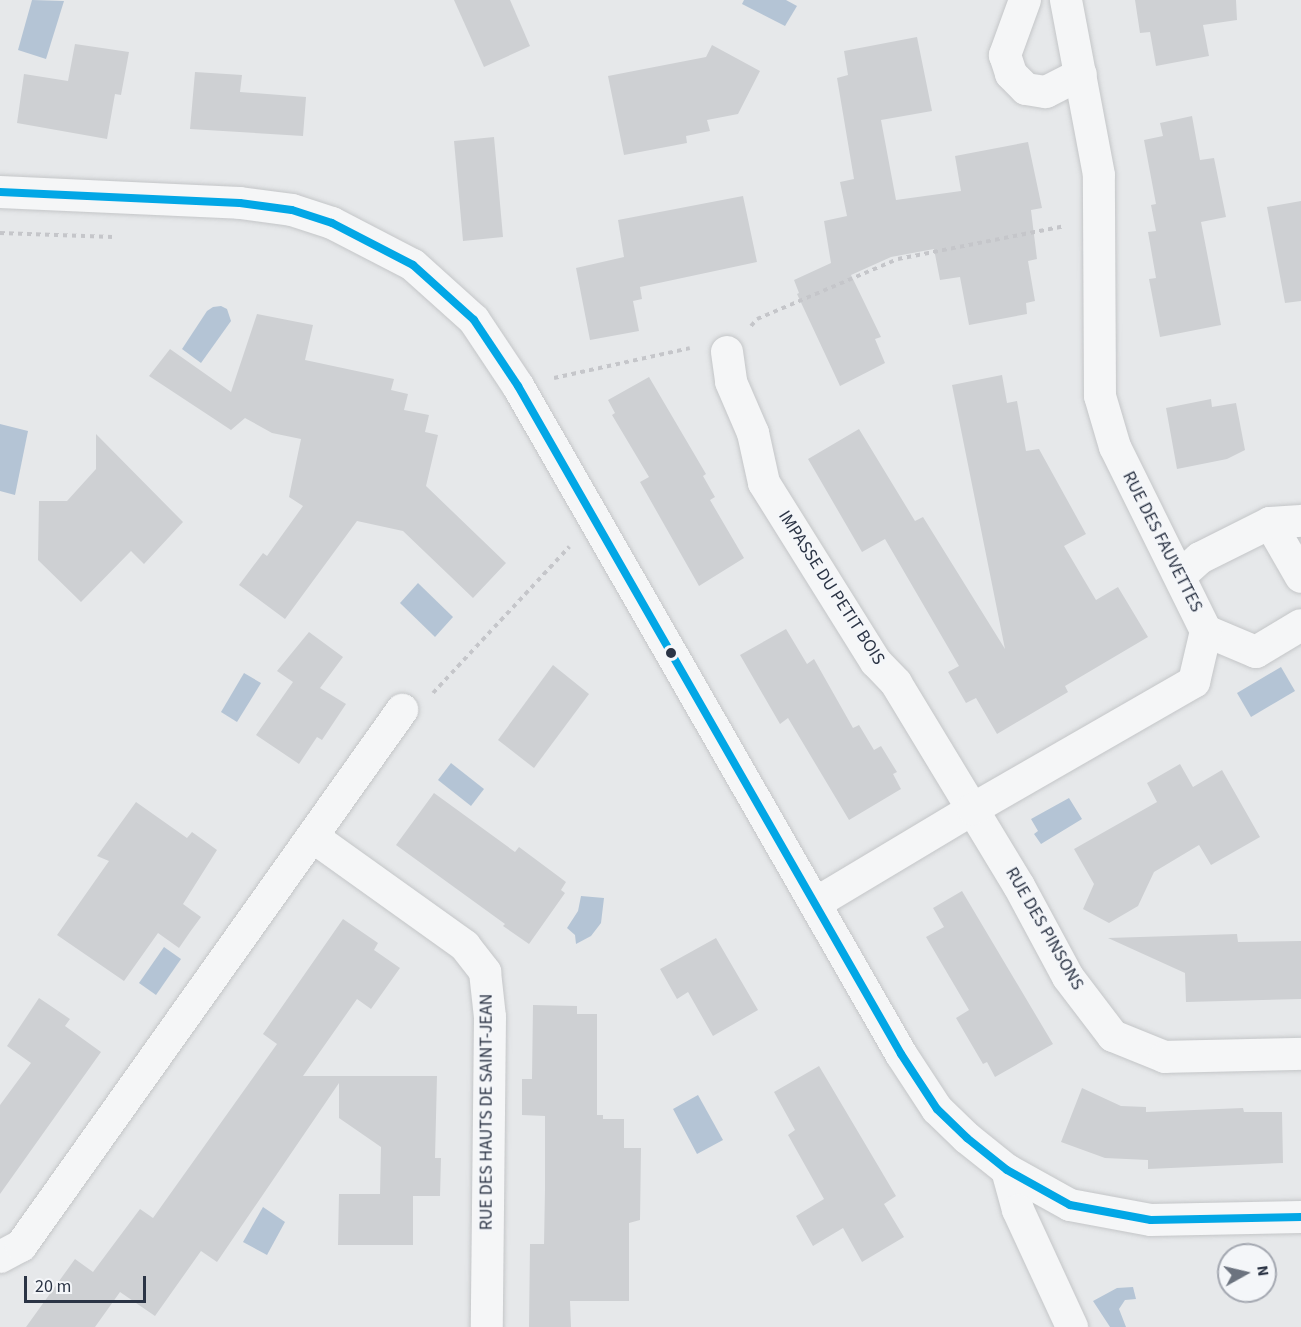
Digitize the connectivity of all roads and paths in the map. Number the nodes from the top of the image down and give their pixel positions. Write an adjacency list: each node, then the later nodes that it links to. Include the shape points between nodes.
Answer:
1 (1025, 0): 3 (street, via 1005,55 1011,74 1026,89 1046,92)
2 (1066, 0): 3 (street, RUE DES FAUVETTES)
3 (1081, 74): 5 (street, RUE DES FAUVETTES, via 1099,175)
4 (0, 192): 9 (street, via 240,203 292,210 332,223 414,266 474,320)
5 (1100, 219): 8 (path, via 898,259 757,319); 13 (street, RUE DES FAUVETTES, via 1100,396 1115,447)
6 (0, 233): 7 (path)
7 (117, 237)
8 (727, 352): 9 (path, via 708,344); 18 (street, IMPASSE DU PETIT BOIS, via 731,382 753,434 764,483 876,662 896,683)
9 (518, 386): 20 (street)
10 (1301, 522): 11 (street)
11 (1270, 523): 13 (street, via 1200,558); 14 (street)
12 (577, 554): 17 (path, via 571,544 425,701)
13 (1181, 575): 16 (street, RUE DES FAUVETTES)
14 (1301, 577)
15 (1301, 626): 16 (street, via 1256,652)
16 (1206, 631): 18 (street, RUE DES FAUVETTES, via 1194,682)
17 (402, 710): 19 (street)
18 (973, 809): 20 (street, RUE DES FAUVETTES); 21 (street, RUE DES PINSONS, via 1068,977 1113,1036 1165,1057)
19 (313, 837): 24 (street, via 21,1246); 25 (street, RUE DES HAUTS DE SAINT-JEAN, via 465,946 485,972 490,1017)
20 (816, 903): 22 (street, via 901,1054 937,1109)
21 (1301, 1054)
22 (1007, 1170): 23 (street, via 1070,1205 1104,1213 1151,1220); 26 (street, via 1018,1210)
23 (1301, 1217)
24 (0, 1257)
25 (487, 1327)
26 (1072, 1327)

